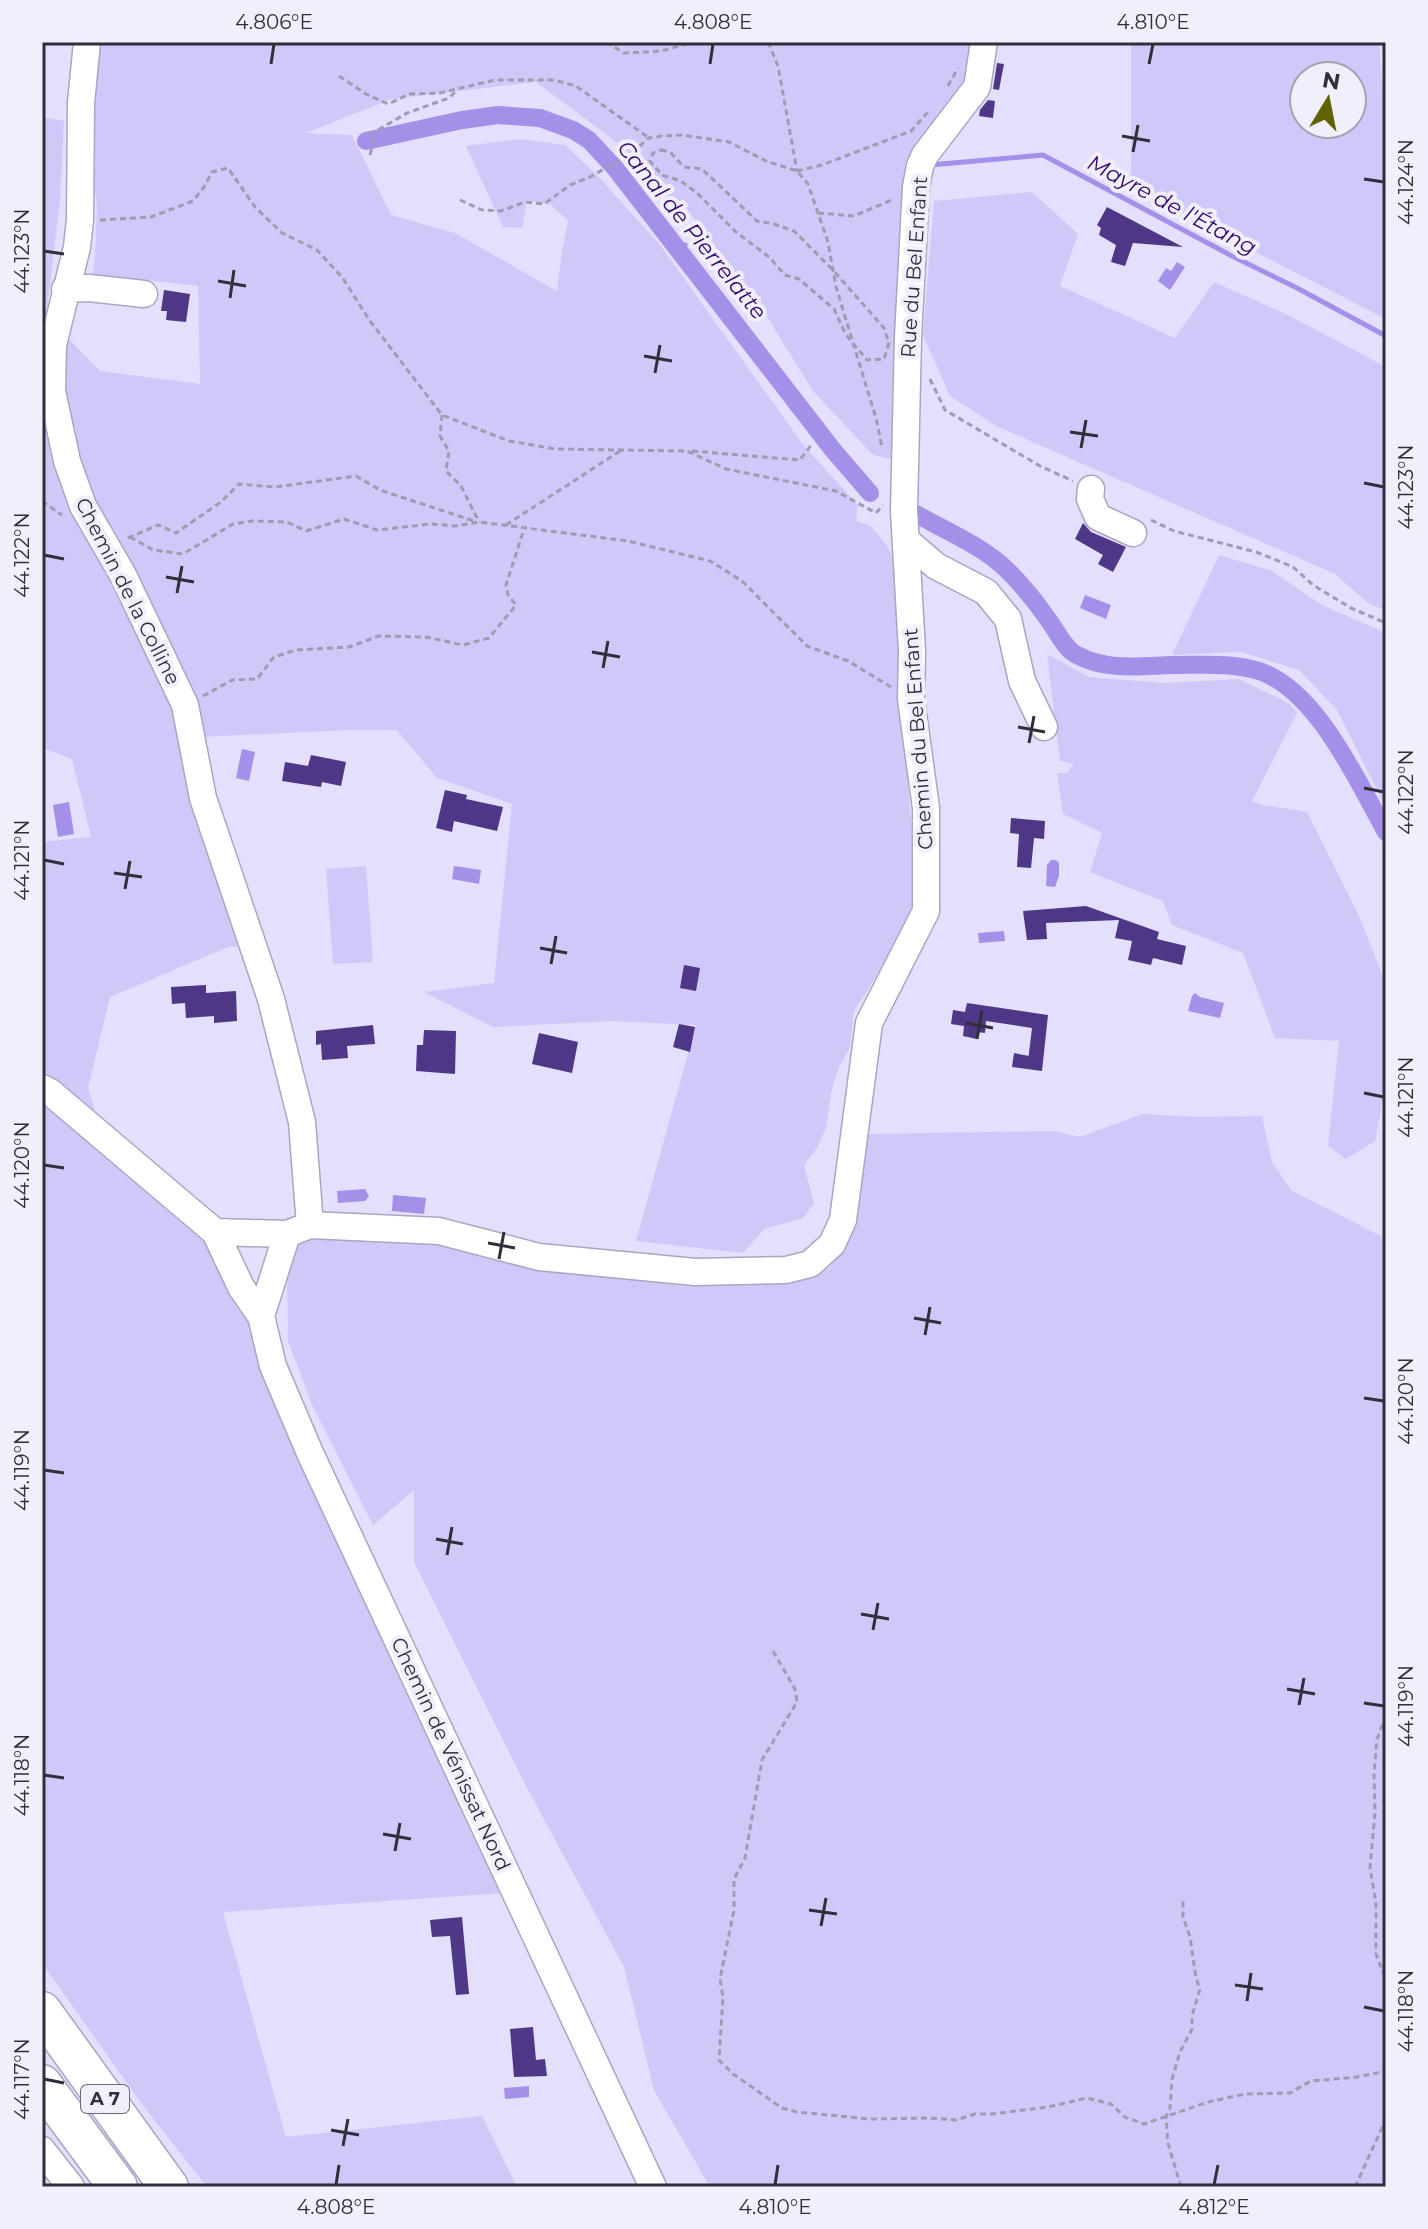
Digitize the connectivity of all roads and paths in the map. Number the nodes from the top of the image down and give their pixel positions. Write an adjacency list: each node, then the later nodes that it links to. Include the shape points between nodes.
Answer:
1 (87, 42): 19 (street, Chemin de la Colline)
2 (606, 42): 7 (path, via 624,53)
3 (674, 42): 7 (path)
4 (694, 42): 7 (path)
5 (768, 42): 15 (path, via 778,66)
6 (984, 42): 16 (street, Rue du Bel Enfant, via 977,87 925,155)
7 (672, 48)
8 (964, 60): 11 (path)
9 (339, 76): 10 (path, via 388,104 410,94)
10 (459, 89): 13 (path, via 495,80 554,80 576,86); 14 (path, via 371,134)
11 (945, 92)
12 (937, 102): 15 (path, via 911,131)
13 (649, 138): 15 (path, via 682,135 729,142); 17 (path, via 544,204 525,202 501,211)
14 (370, 155)
15 (797, 171): 18 (path, via 808,184)
16 (916, 187): 18 (path, via 854,216); 31 (street, Rue du Bel Enfant)
17 (460, 200)
18 (818, 213): 20 (path)
19 (80, 220): 21 (street, Chemin de la Colline); 25 (path, via 151,217 193,201 212,172 228,168 264,216 282,233 317,250 342,277)
20 (833, 270): 23 (path); 23 (path, via 884,328 889,343 884,359 867,360); 23 (path, via 794,231 757,221 702,169 684,167 670,152 653,153 650,161 662,175 697,193 785,275 799,279 834,309)
21 (65, 289): 22 (street); 37 (street, Chemin de la Colline, via 53,345 52,391 67,461)
22 (144, 294)
23 (853, 341): 27 (path)
24 (927, 373): 30 (path, via 945,410 1040,466)
25 (442, 415): 28 (path, via 509,441); 32 (path, via 440,436 449,451 446,471 461,486)
26 (812, 444): 29 (path, via 800,460)
27 (882, 449)
28 (620, 451): 29 (path); 33 (path)
29 (687, 451): 31 (path, via 726,469 836,491 876,513)
30 (1091, 489): 34 (street, via 1098,517)
31 (895, 502): 38 (street, Chemin du Bel Enfant)
32 (479, 522): 33 (path); 36 (path, via 377,530 344,519 306,531 287,522 252,521 233,524 183,554 153,550); 36 (path, via 380,490 356,476 275,487 239,484 176,533 158,525)
33 (505, 525): 35 (path)
34 (1140, 525): 39 (path, via 1256,552 1293,567 1326,593)
35 (524, 529): 40 (path, via 628,541 710,561 742,581 807,646 848,661); 41 (path, via 506,585 516,605 489,638 463,645 426,637 379,636 349,647 296,650 274,657 257,679 232,680)
36 (130, 537): 37 (path)
37 (103, 541): 41 (street, Chemin de la Colline)
38 (907, 541): 40 (street, Chemin du Bel Enfant); 42 (street, via 936,566 986,592 1008,619 1022,681)
39 (1386, 623)
40 (911, 699): 44 (street, Chemin du Bel Enfant, via 926,808 926,911 869,1023 843,1220 832,1244 810,1264 786,1270 695,1272 539,1257 439,1231)
41 (185, 705): 44 (street, Chemin de la Colline, via 203,798 271,999 302,1122)
42 (1044, 727)
43 (42, 1088): 45 (street)
44 (299, 1230): 45 (street, Chemin du Bel Enfant); 46 (street)
45 (215, 1232): 46 (street, Chemin de Vénissat Nord)
46 (261, 1316): 60 (street, Chemin de Vénissat Nord, via 273,1366 310,1453)
47 (773, 1651): 54 (path, via 797,1702 762,1760 745,1858 734,1879 734,1910 720,1979 719,2060 782,2108 806,2114 956,2120 1087,2098 1111,2104 1144,2124)
48 (1386, 1715): 50 (path, via 1377,1739 1370,1868 1376,1954)
49 (1183, 1901): 54 (path, via 1200,1989)
50 (1386, 1980)
51 (42, 2011): 59 (highway, A 7)
52 (1386, 2071): 54 (path, via 1311,2081 1290,2093 1245,2094)
53 (42, 2084): 58 (highway, A 7)
54 (1166, 2117): 61 (path)
55 (1386, 2119): 62 (path)
56 (42, 2150): 57 (street)
57 (71, 2187)
58 (118, 2187)
59 (169, 2187)
60 (653, 2187)
61 (1181, 2187)
62 (1355, 2187)

